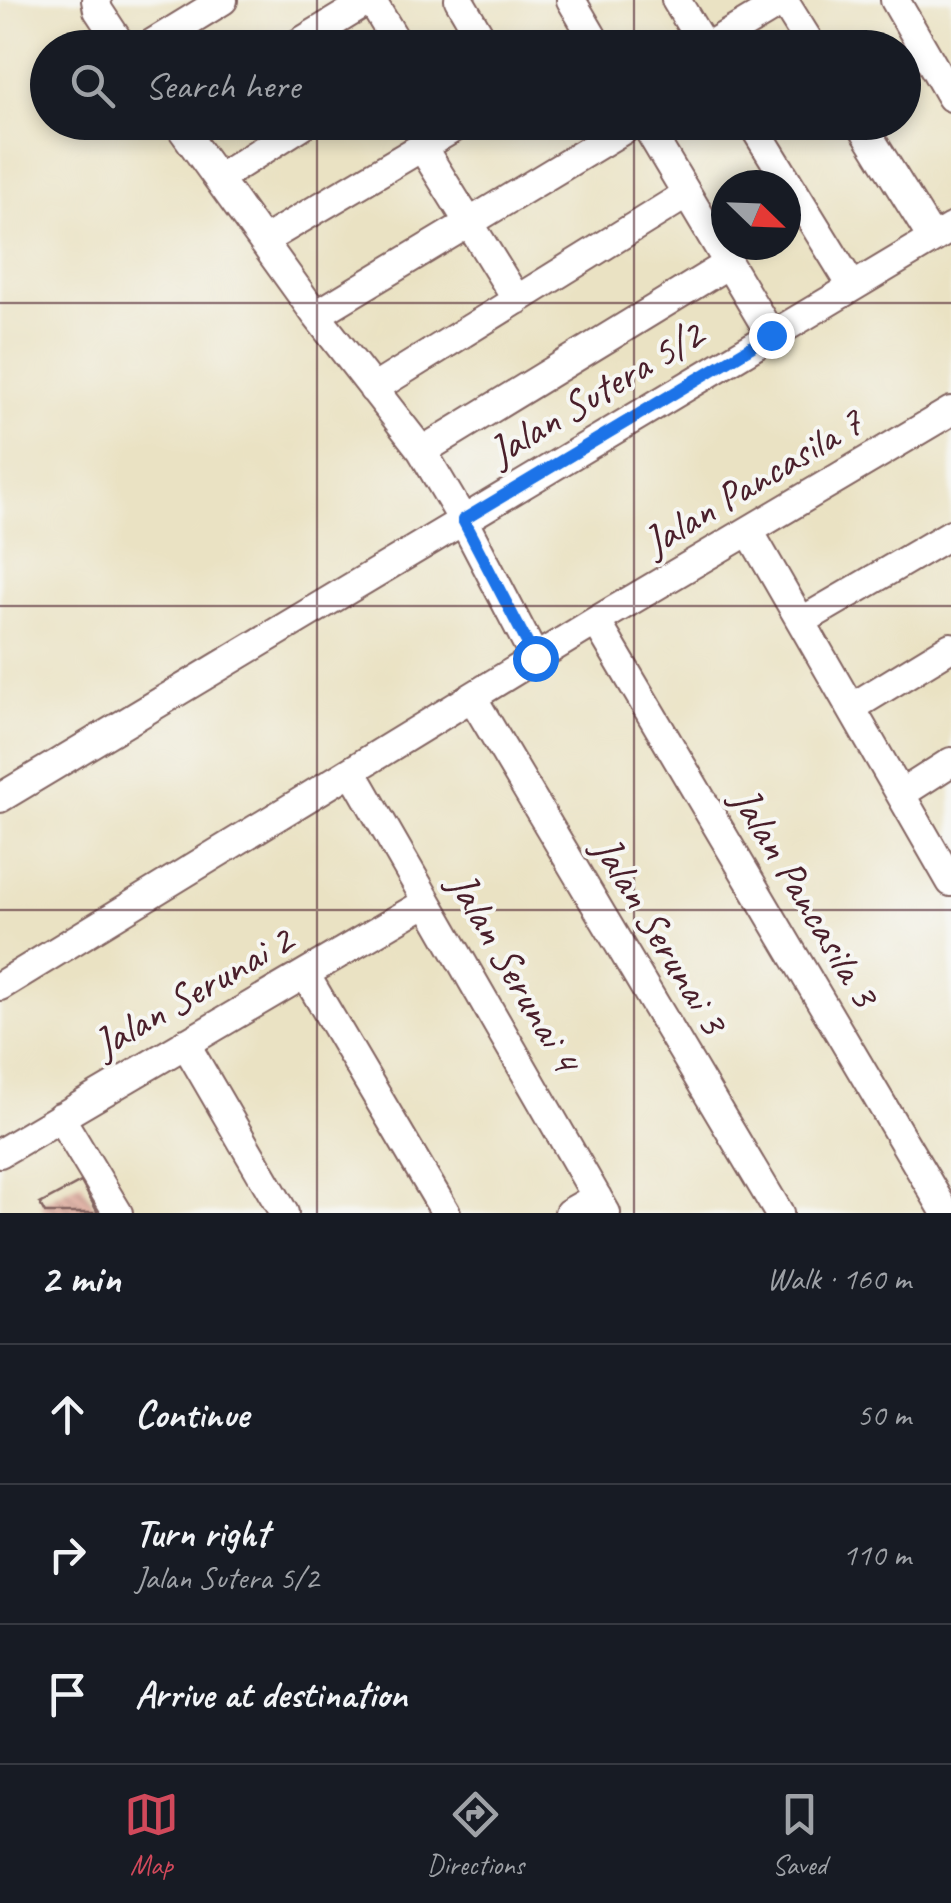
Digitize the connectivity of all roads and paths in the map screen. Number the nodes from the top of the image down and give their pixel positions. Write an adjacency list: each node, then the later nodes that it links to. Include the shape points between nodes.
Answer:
1 (96, 0): 9 (street)
2 (223, 0): 10 (street)
3 (371, 0): 11 (street); 12 (street)
4 (459, 0): 13 (street)
5 (570, 0): 14 (street)
6 (676, 0): 15 (street)
7 (784, 0): 16 (street); 17 (street)
8 (894, 0): 18 (street)
9 (111, 30)
10 (174, 30)
11 (322, 30)
12 (389, 30)
13 (476, 30)
14 (586, 30)
15 (694, 30)
16 (735, 30)
17 (802, 30)
18 (912, 30)
19 (921, 46): 20 (street)
20 (951, 97)
21 (190, 140): 29 (street)
22 (279, 140): 29 (street)
23 (432, 140): 28 (street)
24 (606, 140): 31 (street)
25 (655, 140): 30 (street)
26 (762, 140): 35 (street)
27 (873, 140): 32 (street)
28 (422, 148): 31 (street); 33 (street)
29 (219, 178): 33 (street)
30 (687, 194): 34 (street); 36 (street)
31 (468, 223): 36 (street); 37 (street)
32 (942, 233): 35 (street, Jalan Sutera 5/2)
33 (263, 242): 37 (street)
34 (728, 264): 38 (street); 41 (street)
35 (852, 286): 38 (street, Jalan Sutera 5/2)
36 (517, 300): 39 (street)
37 (316, 315): 39 (street)
38 (771, 335): 42 (street, Jalan Sutera 5/2)
39 (372, 390): 41 (street)
40 (951, 412): 43 (street, Jalan Pancasila 7)
41 (422, 451): 42 (street)
42 (463, 520): 48 (street); 54 (street, Jalan Sutera 5/2)
43 (749, 530): 45 (street, Jalan Pancasila 7); 46 (street)
44 (951, 534): 46 (street)
45 (596, 621): 48 (street, Jalan Pancasila 7); 68 (street, Jalan Pancasila 3)
46 (802, 621): 50 (street)
47 (951, 647): 50 (street)
48 (535, 658): 49 (street, Jalan Pancasila 7)
49 (472, 697): 52 (street, Jalan Pancasila 7); 67 (street, Jalan Serunai 3)
50 (851, 708): 53 (street)
51 (951, 762): 53 (street)
52 (352, 770): 56 (street, Jalan Serunai 4); 58 (street, Jalan Pancasila 7)
53 (901, 794): 55 (street)
54 (0, 798)
55 (949, 872)
56 (428, 902): 57 (street, Jalan Serunai 2); 62 (street, Jalan Serunai 4)
57 (305, 974): 59 (street, Jalan Serunai 2); 65 (street)
58 (0, 986)
59 (185, 1043): 60 (street, Jalan Serunai 2); 64 (street)
60 (60, 1117): 61 (street, Jalan Serunai 2); 63 (street)
61 (0, 1153)
62 (602, 1205): 66 (street)
63 (118, 1213)
64 (284, 1213)
65 (446, 1213)
66 (569, 1213)
67 (779, 1213)
68 (946, 1213)

